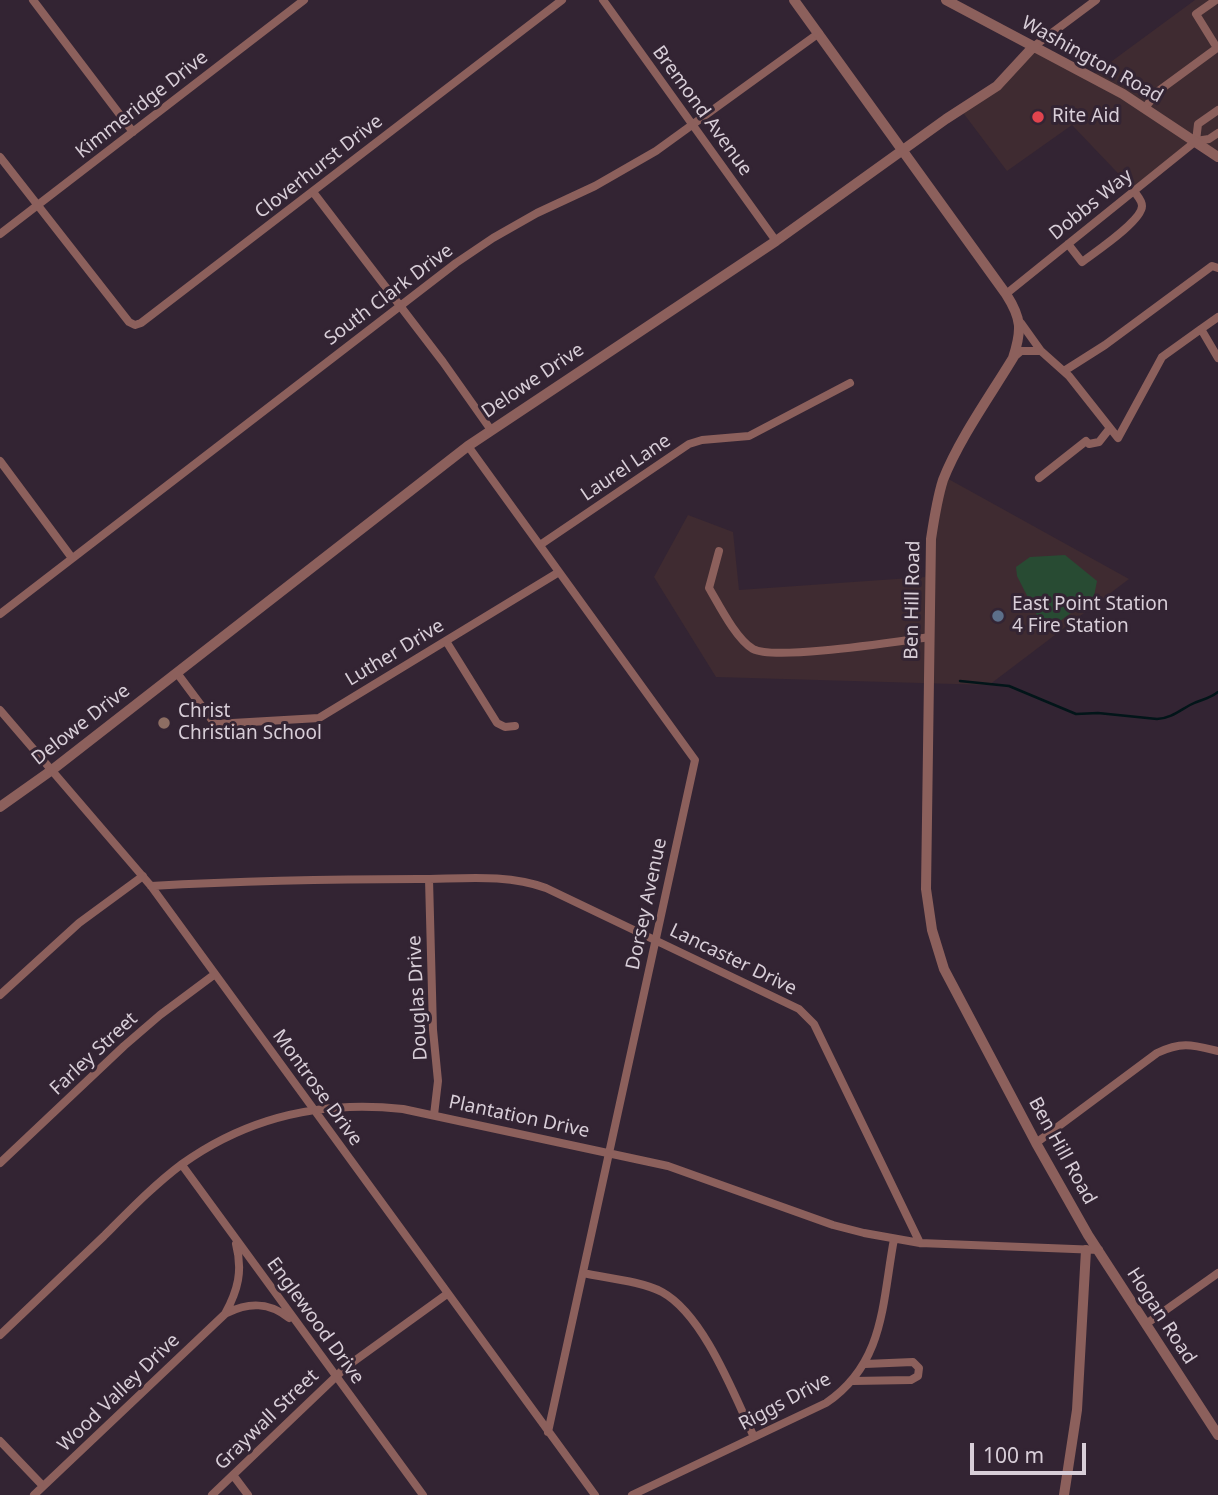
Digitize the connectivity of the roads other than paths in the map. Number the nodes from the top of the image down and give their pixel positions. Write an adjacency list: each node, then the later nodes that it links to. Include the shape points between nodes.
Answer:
1 (33, 0): 15 (street)
2 (304, 0): 15 (street, Kimmeridge Drive)
3 (562, 0): 22 (street, Cloverhurst Drive)
4 (603, 0): 14 (street, Bremond Avenue)
5 (794, 0): 9 (street)
6 (946, 0): 10 (street, Washington Road)
7 (1096, 0): 10 (street, Delowe Drive)
8 (1216, 0): 11 (street, via 1196,14)
9 (818, 33): 14 (street, South Clark Drive); 18 (street)
10 (1033, 47): 12 (street, Washington Road); 18 (street, Delowe Drive, via 997,86)
11 (1217, 48): 12 (street, via 1157,92)
12 (1145, 108): 17 (street, Washington Road)
13 (1218, 110): 17 (street, via 1198,124)
14 (693, 125): 25 (street, Bremond Avenue); 29 (street, South Clark Drive, via 624,171 493,237)
15 (133, 132): 23 (street, Kimmeridge Drive)
16 (1218, 133): 17 (street)
17 (1196, 141): 20 (street, Washington Road); 21 (street, Dobbs Way)
18 (902, 150): 25 (street, Delowe Drive); 28 (street)
19 (0, 157): 23 (street, Cloverhurst Drive)
20 (1218, 157)
21 (1134, 191): 26 (street, Dobbs Way); 26 (street, via 1142,207 1128,226 1082,262)
22 (313, 192): 23 (street, Cloverhurst Drive, via 135,325); 29 (street)
23 (37, 205): 24 (street, Kimmeridge Drive)
24 (0, 234)
25 (776, 241): 39 (street, Delowe Drive)
26 (1068, 244): 28 (street, Dobbs Way)
27 (1218, 268): 36 (street, via 1212,266)
28 (1006, 294): 31 (street)
29 (400, 305): 39 (street); 45 (street, South Clark Drive)
30 (1218, 317): 32 (street)
31 (1021, 323): 33 (street); 34 (street, Ben Hill Road)
32 (1201, 330): 35 (street); 38 (street, via 1162,357 1118,438)
33 (1041, 351): 34 (street, via 1021,351); 36 (street)
34 (1013, 358): 48 (street, Ben Hill Road, via 953,458 940,492 931,539)
35 (1218, 358)
36 (1064, 371): 38 (street)
37 (850, 383): 43 (street, Laurel Lane, via 749,436 689,444)
38 (1110, 428): 42 (street, via 1099,442 1086,441)
39 (491, 430): 40 (street, Delowe Drive)
40 (468, 446): 43 (street, Dorsey Avenue); 50 (street, Delowe Drive)
41 (0, 461): 45 (street)
42 (1039, 478)
43 (540, 545): 46 (street, Dorsey Avenue)
44 (719, 551): 48 (street, via 709,588 753,649 821,650)
45 (72, 558): 47 (street, South Clark Drive)
46 (559, 572): 49 (street, Luther Drive); 58 (street, Dorsey Avenue, via 695,760)
47 (0, 614)
48 (930, 636): 64 (street, Ben Hill Road, via 926,889 932,930 944,969)
49 (446, 640): 50 (street, Luther Drive, via 319,718 215,724); 52 (street, via 498,723)
50 (177, 673): 53 (street, Delowe Drive)
51 (0, 710): 53 (street, Montrose Drive)
52 (515, 726)
53 (52, 770): 54 (street, Delowe Drive); 55 (street, Montrose Drive)
54 (0, 807)
55 (143, 876): 57 (street, Montrose Drive); 60 (street, via 79,923)
56 (429, 879): 57 (street, Lancaster Drive); 58 (street, Lancaster Drive, via 531,882); 63 (street, Douglas Drive, via 438,1081)
57 (151, 886): 59 (street, Montrose Drive)
58 (655, 940): 65 (street, Dorsey Avenue); 70 (street, Lancaster Drive, via 808,1016)
59 (215, 974): 62 (street, Montrose Drive); 66 (street, Farley Street, via 124,1045)
60 (0, 995)
61 (1218, 1051): 64 (street, via 1183,1044 1157,1053)
62 (313, 1109): 63 (street, Plantation Drive, via 373,1106); 67 (street, Plantation Drive, via 243,1129); 75 (street, Montrose Drive)
63 (434, 1115): 65 (street, Plantation Drive)
64 (1036, 1143): 72 (street, Ben Hill Road)
65 (609, 1153): 69 (street, Plantation Drive, via 668,1166 833,1225); 73 (street, Dorsey Avenue)
66 (0, 1163)
67 (181, 1165): 68 (street, Englewood Drive); 78 (street, Plantation Drive)
68 (234, 1238): 76 (street, Wood Valley Drive, via 240,1278); 79 (street, Englewood Drive)
69 (894, 1239): 70 (street, Plantation Drive); 80 (street, Riggs Drive, via 876,1336)
70 (920, 1243): 71 (street, Plantation Drive)
71 (1086, 1250): 72 (street, Plantation Drive); 95 (street, via 1077,1410)
72 (1099, 1250): 77 (street, Hogan Road)
73 (583, 1273): 83 (street, Dorsey Avenue); 85 (street, via 651,1287 674,1301 712,1349)
74 (1218, 1273): 77 (street)
75 (447, 1294): 81 (street, Graywall Street); 83 (street, Montrose Drive)
76 (225, 1314): 79 (street, Wood Valley Drive, via 249,1305 272,1307 290,1318); 88 (street, Wood Valley Drive)
77 (1146, 1324): 84 (street, Hogan Road)
78 (0, 1335)
79 (312, 1344): 81 (street, Englewood Drive)
80 (865, 1364): 82 (street, Riggs Drive); 82 (street, via 912,1362 919,1368 918,1376)
81 (336, 1376): 87 (street, Graywall Street); 92 (street, Englewood Drive)
82 (853, 1381): 85 (street, Riggs Drive, via 826,1403)
83 (548, 1432): 93 (street, Montrose Drive)
84 (1218, 1435)
85 (754, 1437): 94 (street, Riggs Drive)
86 (0, 1441): 88 (street)
87 (233, 1475): 90 (street, Graywall Street); 91 (street)
88 (43, 1486): 89 (street, Wood Valley Drive)
89 (34, 1495)
90 (212, 1495)
91 (248, 1495)
92 (423, 1495)
93 (595, 1495)
94 (632, 1495)
95 (1064, 1495)

